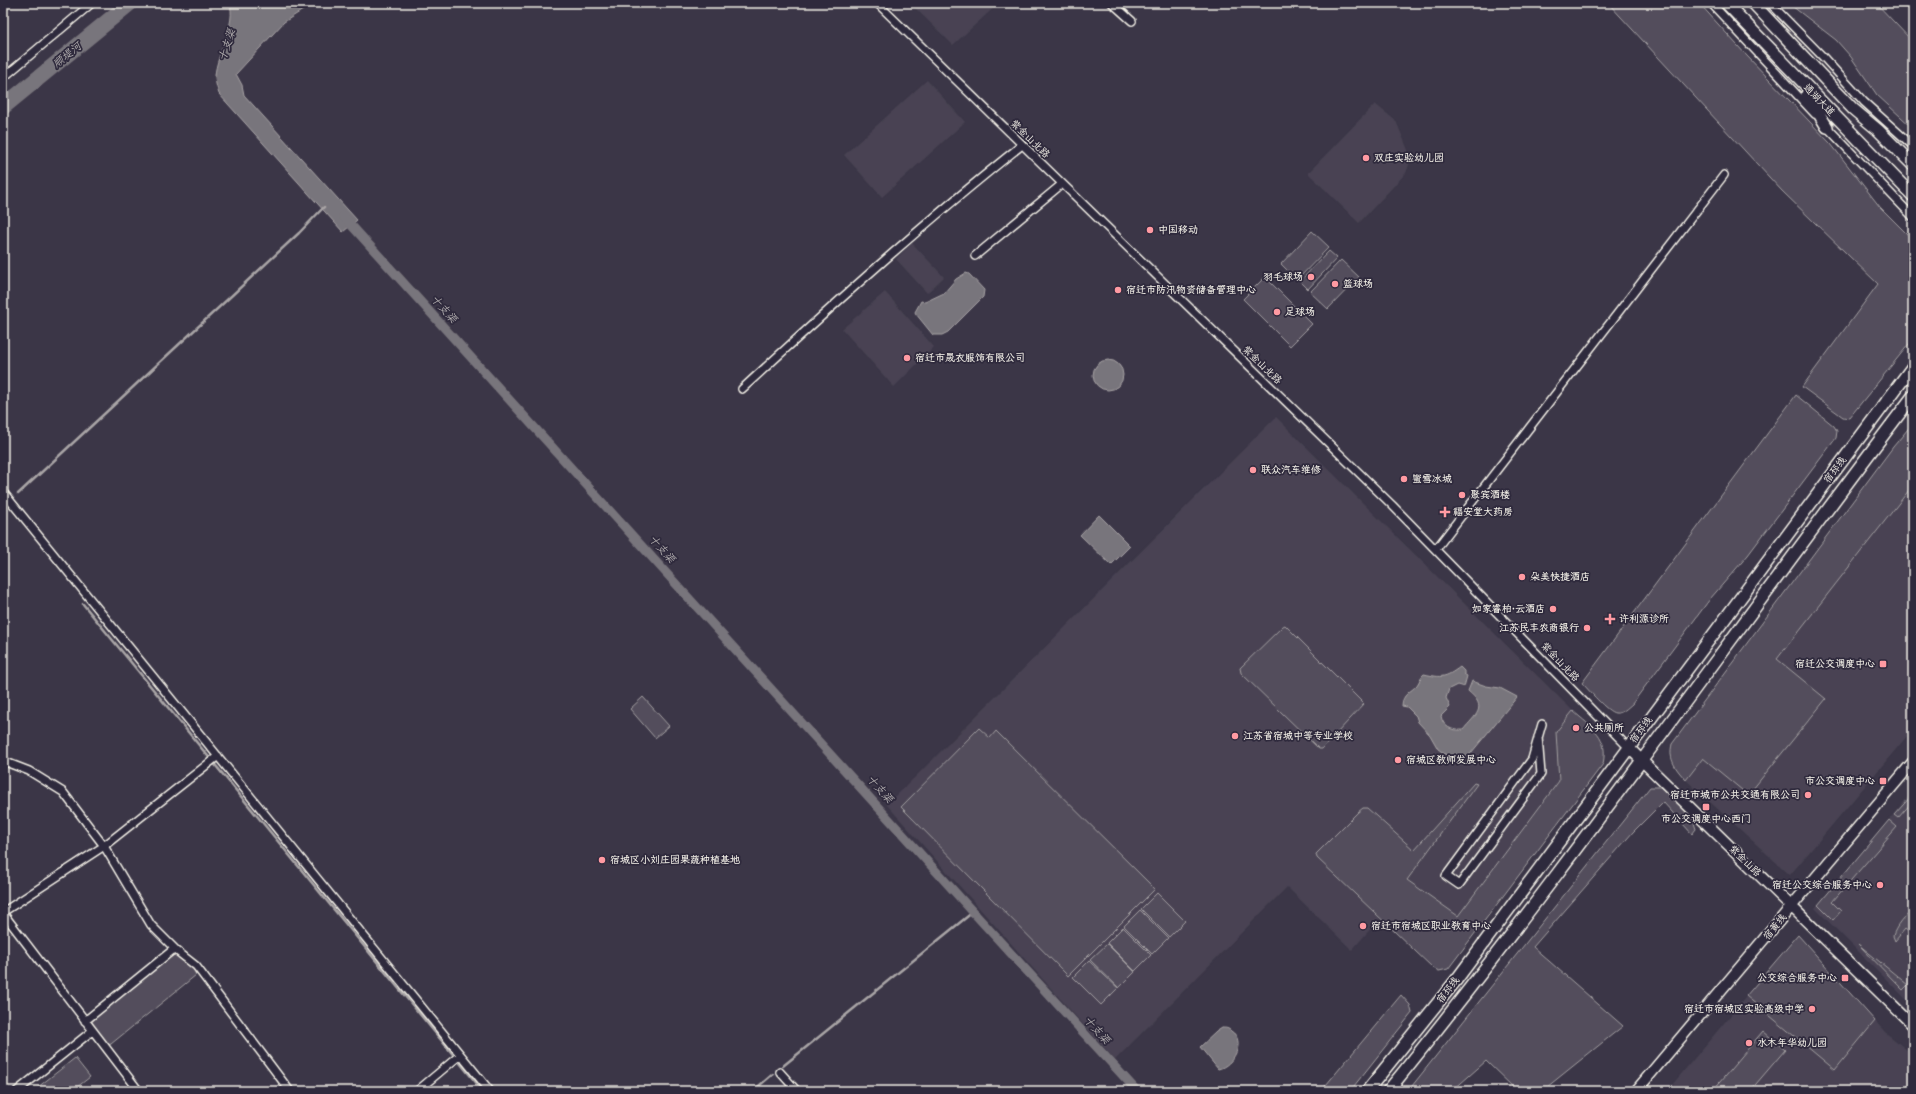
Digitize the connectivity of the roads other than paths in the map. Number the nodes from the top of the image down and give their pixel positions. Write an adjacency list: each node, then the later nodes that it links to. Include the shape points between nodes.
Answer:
1 (92, 3): 9 (street)
2 (877, 3): 12 (street, 紫金山北路)
3 (1112, 3): 8 (street)
4 (1711, 3): 11 (street)
5 (1726, 3): 10 (main road, 通湖大道)
6 (1753, 3): 14 (main road, 通湖大道, via 1853,109)
7 (1770, 3): 13 (street, via 1826,59 1864,102)
8 (1132, 21)
9 (3, 78)
10 (1798, 78): 11 (main road); 19 (main road, 通湖大道)
11 (1827, 127): 20 (street)
12 (1022, 145): 18 (street, 紫金山北路); 23 (street, via 958,196)
13 (1913, 146)
14 (1901, 153): 15 (main road); 16 (main road, 通湖大道)
15 (1913, 159)
16 (1913, 165)
17 (1724, 175): 26 (street)
18 (1062, 184): 21 (street); 26 (street, 紫金山北路)
19 (1913, 196)
20 (1913, 217)
21 (975, 256)
22 (1913, 366): 29 (main road, 宿邳线)
23 (742, 389)
24 (1913, 396): 31 (main road, 宿邳线)
25 (3, 492): 30 (street)
26 (1436, 549): 29 (street, 紫金山北路)
27 (1542, 724): 28 (street)
28 (1538, 737): 28 (street, via 1540,774 1459,885 1446,876 1532,759)
29 (1628, 747): 31 (main road, 紫金山路); 49 (main road, 宿邳线, via 1457,979)
30 (216, 757): 34 (street); 41 (street)
31 (1642, 759): 35 (main road, 紫金山路); 50 (main road, 宿邳线, via 1581,843)
32 (3, 761): 34 (street, via 29,771 63,792)
33 (1913, 762): 35 (main road, 宿黄线)
34 (104, 846): 36 (street); 37 (street, via 151,925)
35 (1792, 906): 39 (main road, 紫金山路); 51 (main road, 宿黄线)
36 (3, 913): 38 (street)
37 (174, 949): 38 (street); 45 (street, via 196,966)
38 (85, 1021): 40 (street)
39 (1913, 1025)
40 (92, 1031): 43 (street); 44 (street)
41 (460, 1055): 46 (street); 47 (street)
42 (780, 1072): 48 (street)
43 (17, 1091)
44 (139, 1091)
45 (290, 1091)
46 (417, 1091)
47 (490, 1091)
48 (797, 1091)
49 (1367, 1091)
50 (1388, 1091)
51 (1636, 1091)

